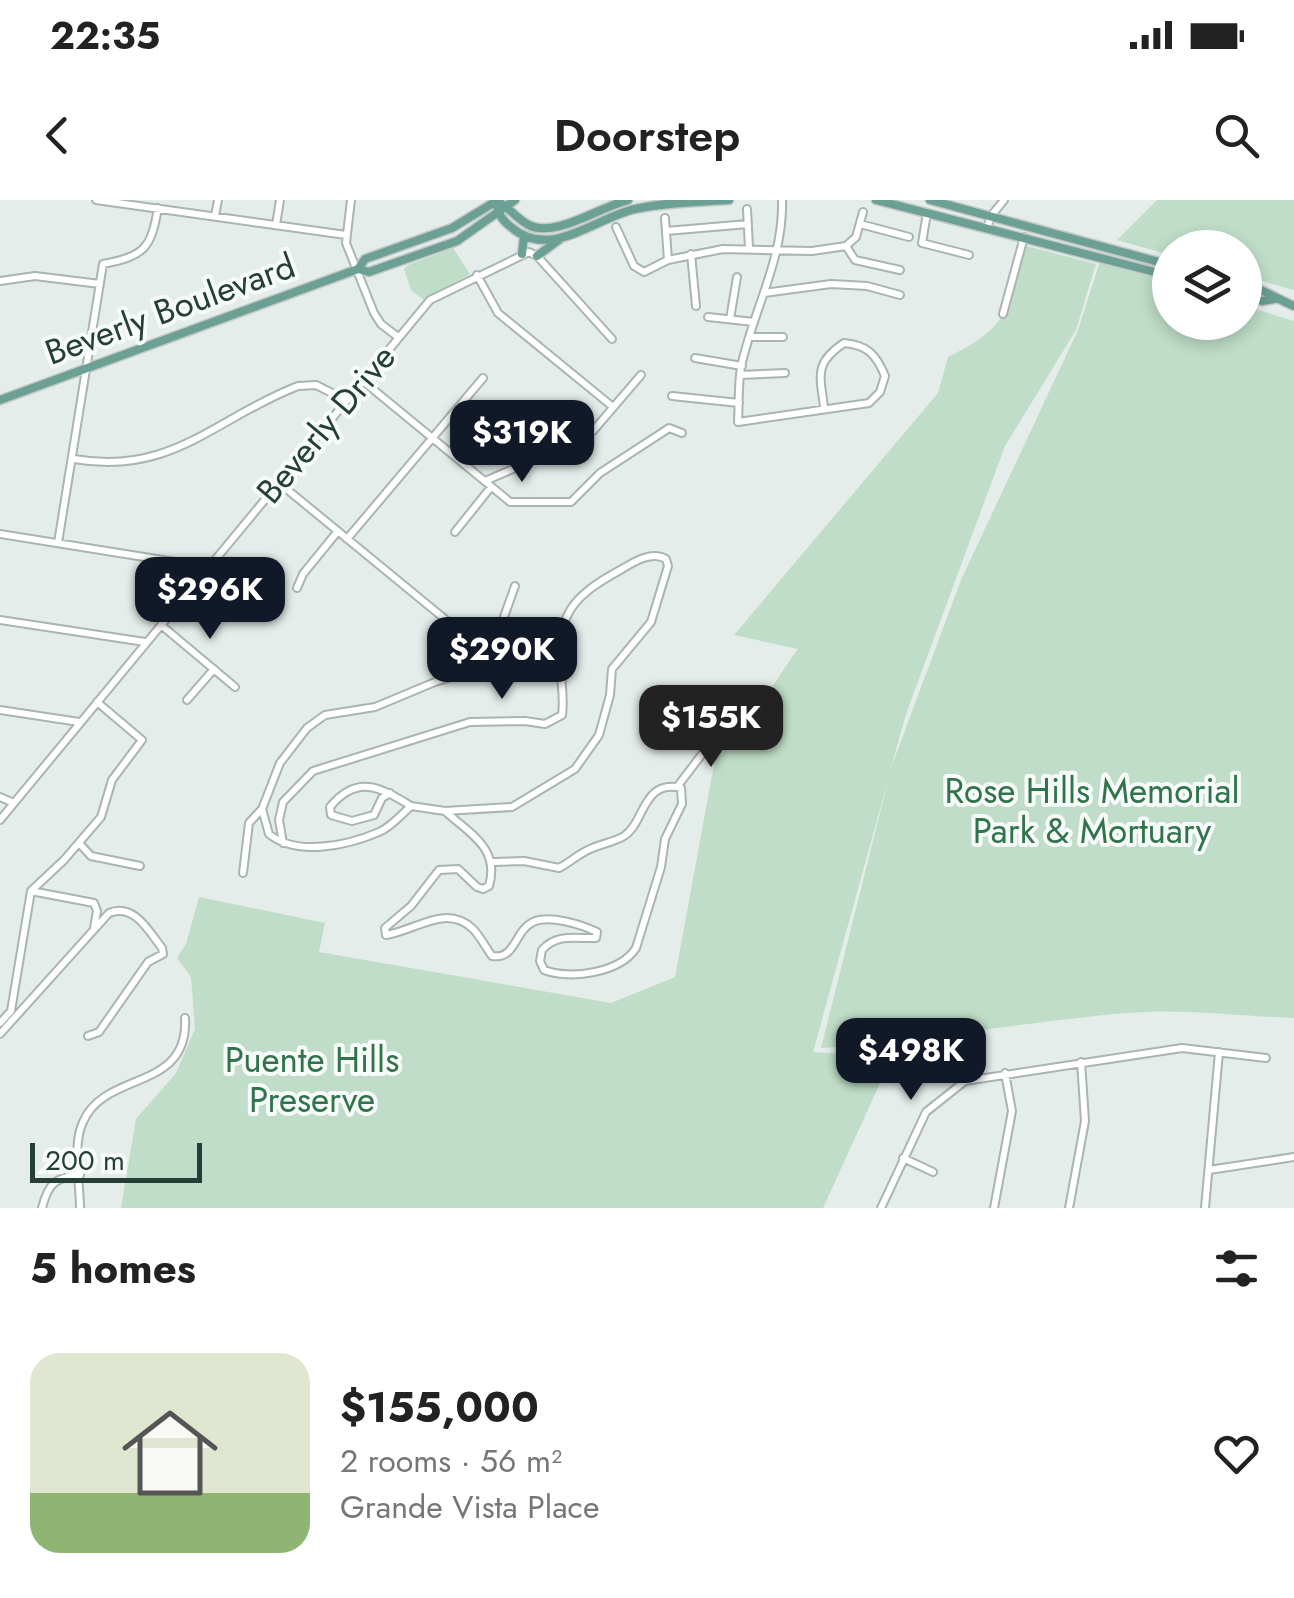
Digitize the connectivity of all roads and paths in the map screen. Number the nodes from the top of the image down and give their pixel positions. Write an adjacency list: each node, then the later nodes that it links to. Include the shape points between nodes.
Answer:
1 (96, 200): 12 (street)
2 (218, 200): 20 (street)
3 (280, 200): 24 (street)
4 (351, 200): 30 (street)
5 (496, 200): 13 (main road); 19 (main road); 43 (main road, Beverly Boulevard, via 452,228 365,259)
6 (628, 200): 15 (main road)
7 (729, 200): 22 (main road, via 665,204)
8 (782, 200): 37 (street)
9 (876, 200): 18 (main road)
10 (930, 200): 21 (main road)
11 (1004, 200): 21 (street)
12 (145, 203): 14 (street)
13 (512, 203): 15 (main road, via 524,222 542,230); 19 (main road, Beverly Boulevard)
14 (158, 208): 20 (street); 49 (street, via 153,240 142,252 104,264)
15 (600, 208): 22 (main road)
16 (747, 209): 25 (street)
17 (863, 212): 26 (street)
18 (928, 213): 28 (main road); 40 (street, via 922,243)
19 (498, 214): 31 (main road); 43 (main road, Beverly Boulevard, via 457,241 369,272)
20 (215, 216): 24 (street)
21 (991, 216): 28 (street); 41 (main road)
22 (604, 218): 34 (main road)
23 (665, 218): 29 (street)
24 (276, 224): 30 (street)
25 (748, 224): 29 (street); 36 (street)
26 (860, 224): 32 (street); 35 (street)
27 (616, 227): 42 (street, via 639,270)
28 (987, 228): 33 (main road)
29 (666, 231): 42 (street)
30 (346, 235): 43 (street)
31 (524, 236): 34 (main road); 38 (main road)
32 (910, 238)
33 (1024, 238): 45 (main road); 57 (street)
34 (560, 239): 38 (main road)
35 (846, 246): 37 (street); 44 (street, via 855,260)
36 (749, 248): 37 (street); 39 (street)
37 (776, 252): 51 (street)
38 (529, 254): 46 (street, Beverly Drive); 64 (street)
39 (691, 254): 42 (street); 55 (street)
40 (969, 255)
41 (1152, 259)
42 (668, 260)
43 (358, 269): 61 (street, via 374,313); 66 (main road, Beverly Boulevard)
44 (900, 270)
45 (1152, 271)
46 (478, 276): 61 (street, Beverly Drive, via 430,300); 76 (street, via 498,312)
47 (737, 277): 59 (street)
48 (0, 281): 49 (street, via 35,276)
49 (100, 284): 66 (street)
50 (1262, 288): 53 (main road)
51 (764, 293): 52 (street, via 830,284); 60 (street)
52 (900, 295)
53 (1275, 299): 54 (main road); 56 (main road)
54 (1262, 301)
55 (696, 306)
56 (1294, 306)
57 (1003, 314)
58 (708, 317): 59 (street)
59 (730, 319): 60 (street)
60 (754, 322): 62 (street)
61 (398, 337): 71 (street, Beverly Drive)
62 (750, 337): 63 (street); 67 (street)
63 (783, 337)
64 (612, 339)
65 (695, 358): 67 (street)
66 (88, 368): 73 (main road, Beverly Boulevard); 82 (street)
67 (741, 371): 68 (street); 75 (street)
68 (786, 374)
69 (641, 375): 76 (street)
70 (483, 378): 81 (street)
71 (362, 380): 74 (street, Beverly Drive); 81 (street)
72 (672, 396): 75 (street)
73 (0, 400)
74 (346, 400): 82 (street, via 316,385 298,386 166,454 114,463); 83 (street, Beverly Drive)
75 (738, 403): 77 (street, via 738,422)
76 (613, 407): 78 (street)
77 (824, 408): 77 (street, via 820,370 828,354 844,343 872,351 884,376 880,392 869,404)
78 (593, 431)
79 (682, 433): 84 (street, via 669,428 600,473 571,502 510,502)
80 (553, 435): 84 (street, via 529,462)
81 (430, 436): 84 (street); 88 (street)
82 (73, 458): 89 (street)
83 (278, 482): 85 (street); 90 (street, Beverly Drive)
84 (488, 484): 86 (street)
85 (338, 531): 88 (street); 92 (street)
86 (455, 532)
87 (0, 534): 89 (street)
88 (347, 538): 96 (street)
89 (58, 543): 90 (street)
90 (206, 570): 94 (street, Beverly Drive)
91 (514, 586): 96 (street)
92 (297, 588)
93 (0, 620): 95 (street)
94 (161, 625): 95 (street, Beverly Drive); 97 (street)
95 (147, 642): 100 (street, Beverly Drive)
96 (490, 656): 109 (street, via 476,670 376,707 322,716 280,764)
97 (214, 669): 98 (street); 99 (street)
98 (235, 687)
99 (187, 700)
100 (98, 702): 102 (street, Beverly Drive); 112 (street, via 142,740)
101 (0, 710): 102 (street)
102 (80, 722): 107 (street, Beverly Drive)
103 (714, 733): 104 (street)
104 (676, 787): 114 (street, via 648,798 623,837 559,868); 114 (street, via 682,804 664,839 639,938 626,958 586,975 544,970 542,950 552,941 598,935 544,918 528,925 498,958 456,918 385,932 439,870 458,869 483,889 490,886)
105 (390, 793): 105 (street, via 357,786 342,793 332,815 352,821 374,815); 108 (street)
106 (0, 797): 107 (street)
107 (14, 803): 111 (street, Beverly Drive)
108 (412, 806): 110 (street); 113 (street, via 382,831 337,844)
109 (262, 809): 113 (street, via 269,834); 116 (street, via 250,823)
110 (444, 811): 113 (street, via 512,807 575,769 599,735 612,670 651,622 668,566 660,555 585,589 568,613 561,642 562,714 545,724 470,722 313,771 283,802); 114 (street)
111 (0, 820)
112 (79, 843): 115 (street, via 91,856); 117 (street)
113 (283, 843)
114 (494, 862)
115 (140, 866)
116 (243, 873)
117 (31, 891): 118 (street, via 94,903); 120 (street, via 11,1011)
118 (94, 930): 121 (street); 122 (street, via 113,910 131,912 164,952 148,962 99,1032)
119 (185, 1018): 131 (street, via 184,1043 172,1064 86,1116)
120 (0, 1023)
121 (0, 1034)
122 (88, 1036)
123 (1220, 1052): 124 (street); 125 (street, via 1182,1048); 129 (street)
124 (1266, 1058)
125 (1081, 1062): 126 (street); 136 (street, via 1085,1120)
126 (1006, 1073): 128 (street, via 965,1081 938,1100); 135 (street, via 1012,1110)
127 (1294, 1157): 129 (street)
128 (904, 1158): 130 (street); 134 (street)
129 (1209, 1170): 137 (street)
130 (933, 1172)
131 (80, 1174): 132 (street, via 53,1182); 133 (street)
132 (42, 1208)
133 (80, 1208)
134 (881, 1208)
135 (994, 1208)
136 (1069, 1208)
137 (1204, 1208)

